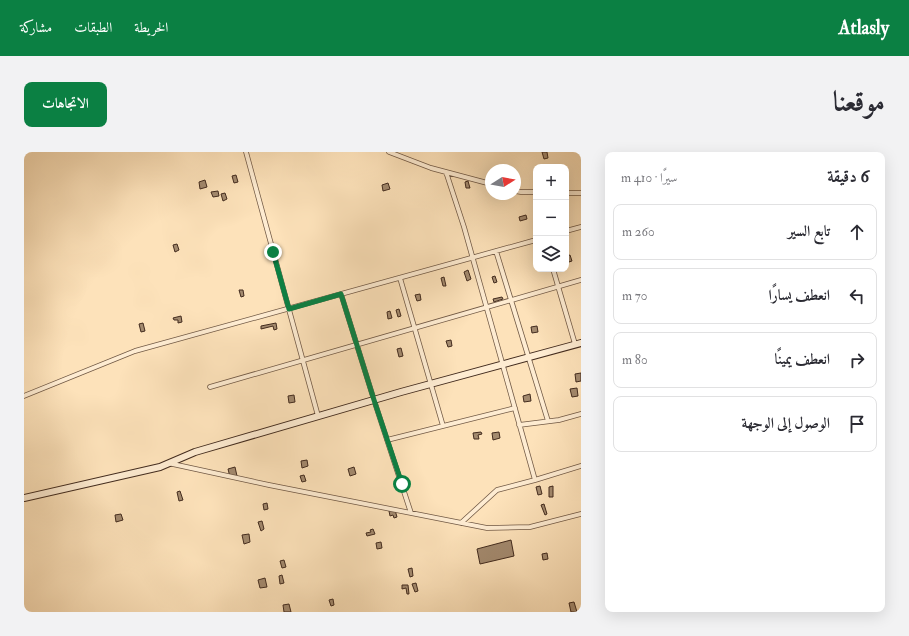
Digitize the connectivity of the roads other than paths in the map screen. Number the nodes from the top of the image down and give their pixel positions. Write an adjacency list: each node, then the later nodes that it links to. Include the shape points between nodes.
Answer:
1 (246, 152): 21 (street)
2 (389, 152): 3 (street)
3 (446, 172): 4 (street); 13 (street)
4 (485, 182)
5 (521, 192): 6 (street)
6 (533, 192)
7 (569, 193): 8 (street)
8 (581, 193)
9 (581, 227): 10 (street)
10 (569, 230)
11 (533, 241): 12 (street)
12 (496, 251): 13 (street); 19 (street)
13 (472, 258): 15 (street); 20 (street)
14 (554, 272): 17 (street)
15 (400, 278): 18 (street); 22 (street)
16 (581, 280): 17 (street)
17 (558, 287): 19 (street); 23 (street)
18 (341, 294): 21 (street); 24 (street)
19 (511, 300): 20 (street); 25 (street)
20 (486, 307): 22 (street); 27 (street)
21 (289, 309): 26 (street); 30 (street, via 135,352)
22 (414, 328): 24 (street); 28 (street)
23 (578, 344): 25 (street)
24 (357, 345): 26 (street); 31 (street)
25 (528, 357): 27 (street); 35 (street)
26 (303, 360): 29 (street); 34 (street)
27 (503, 364): 28 (street); 32 (street)
28 (431, 384): 31 (street); 37 (street)
29 (210, 387)
30 (24, 396)
31 (374, 400): 34 (street); 38 (street)
32 (515, 408): 36 (street); 37 (street)
33 (581, 414): 35 (street)
34 (318, 416): 39 (street, via 195,452)
35 (548, 421): 36 (street)
36 (520, 425): 41 (street)
37 (443, 426): 38 (street)
38 (387, 440): 43 (street)
39 (168, 463): 42 (street); 43 (street)
40 (581, 466): 41 (street)
41 (535, 480): 45 (street, via 497,490)
42 (24, 498)
43 (411, 513): 45 (street)
44 (581, 514): 45 (street, via 530,527 487,528)
45 (461, 523)

